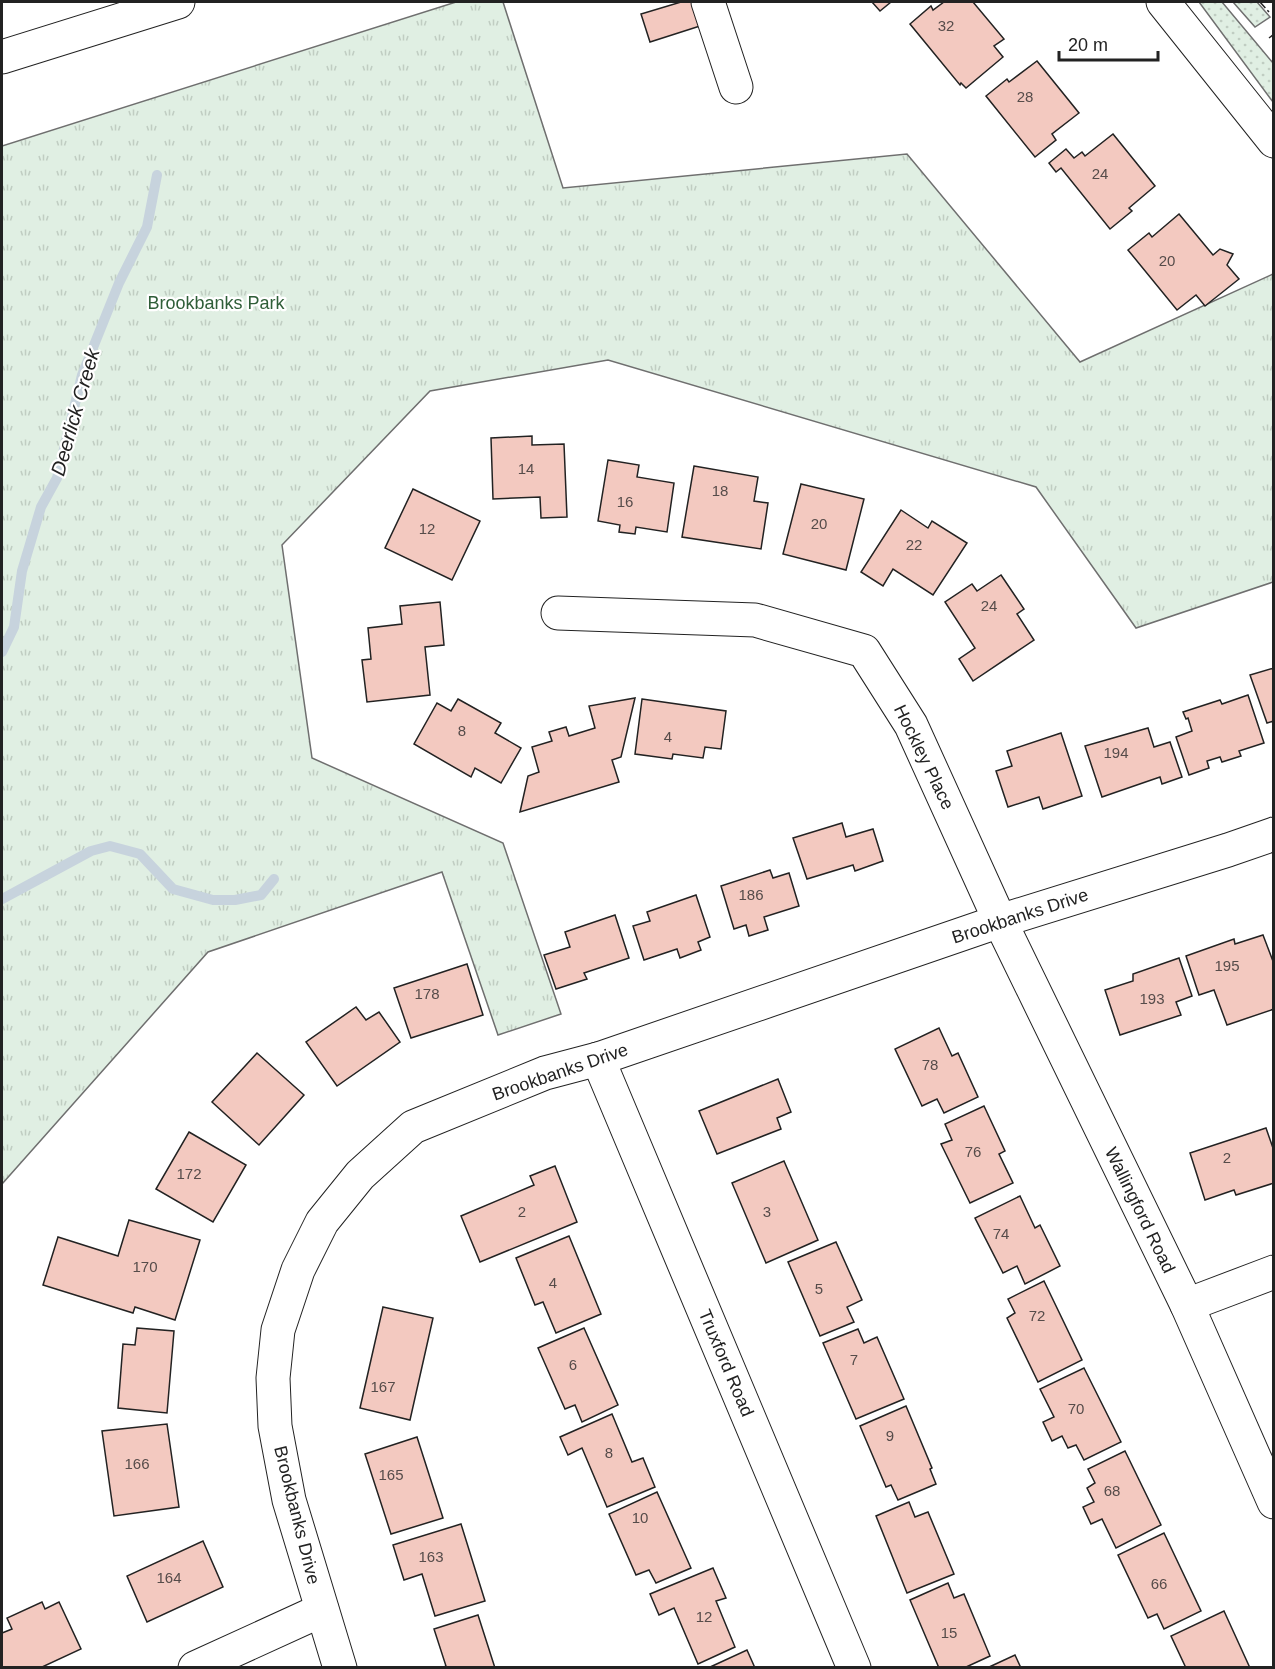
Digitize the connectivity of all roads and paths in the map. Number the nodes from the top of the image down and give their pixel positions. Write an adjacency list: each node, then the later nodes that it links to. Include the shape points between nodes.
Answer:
1 (178, 2): 4 (street)
2 (708, 2): 5 (street)
3 (1163, 2): 6 (street)
4 (2, 57)
5 (736, 87)
6 (1274, 141)
7 (558, 613): 9 (street, Hockley Place, via 755,620 864,651 911,725)
8 (1274, 834): 9 (street, Brookbanks Drive)
9 (1000, 921): 10 (street, Brookbanks Drive); 12 (street, Wallingford Road)
10 (598, 1059): 14 (street, Brookbanks Drive, via 545,1073 413,1127 360,1175 322,1222 312,1241 278,1330 273,1378 275,1426 290,1500); 17 (street, Truxford Road)
11 (1274, 1272): 12 (street)
12 (1187, 1305): 13 (street, Wallingford Road)
13 (1274, 1502)
14 (322, 1610): 15 (street); 16 (street, Brookbanks Drive)
15 (195, 1668)
16 (340, 1668)
17 (854, 1668)

